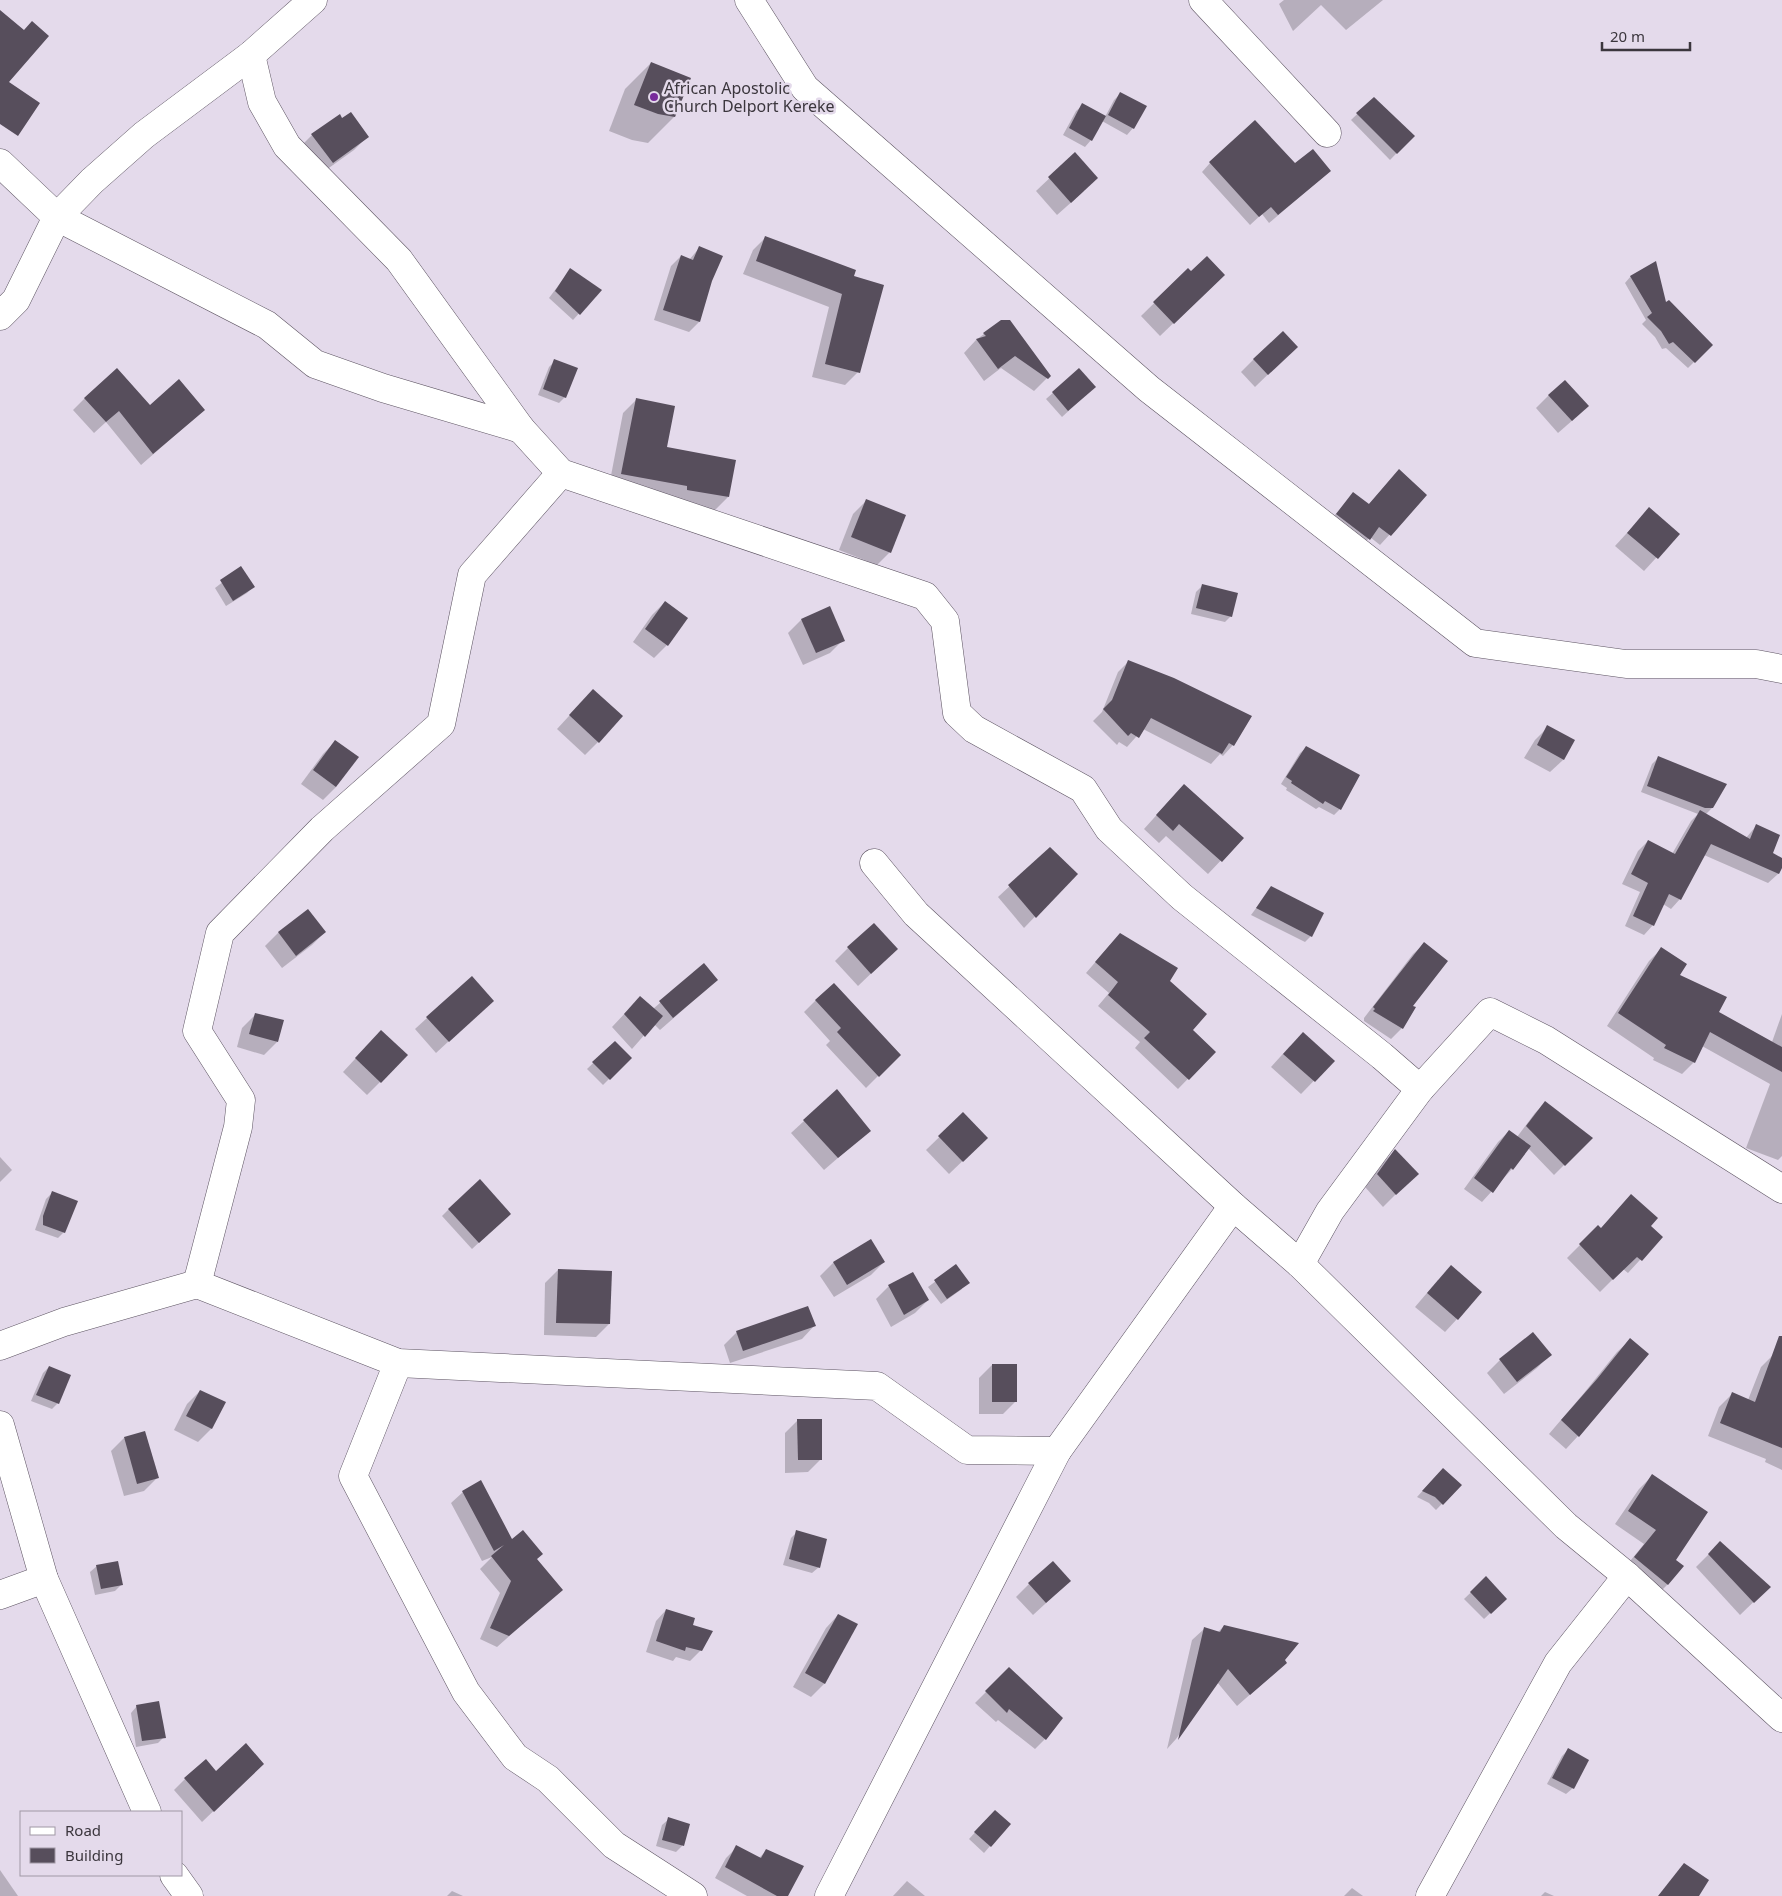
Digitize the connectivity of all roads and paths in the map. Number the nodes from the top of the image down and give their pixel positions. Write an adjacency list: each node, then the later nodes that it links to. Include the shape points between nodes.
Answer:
1 (313, 0): 4 (street)
2 (749, 0): 11 (street, via 805,88 1149,389 1475,643 1626,664 1756,664)
3 (1203, 0): 5 (street)
4 (251, 55): 7 (street, via 144,135); 9 (street, via 262,102 287,146 399,260)
5 (1327, 134)
6 (0, 162): 7 (street)
7 (57, 217): 8 (street, via 16,300); 9 (street, via 267,325 315,364)
8 (0, 316)
9 (521, 429): 10 (street)
10 (561, 472): 13 (street, via 925,596 944,621 958,713 974,729 1083,789 1109,829 1182,897); 17 (street, via 472,575 441,724 322,829 220,933 197,1031 241,1100 238,1127)
11 (1782, 670)
12 (874, 863): 15 (street, via 916,914)
13 (1420, 1088): 14 (street, via 1490,1012 1546,1040); 16 (street, via 1330,1211)
14 (1782, 1189)
15 (1233, 1206): 16 (street); 21 (street)
16 (1300, 1264): 22 (street, via 1566,1526)
17 (197, 1284): 18 (street, via 64,1322); 19 (street)
18 (0, 1346)
19 (398, 1363): 21 (street, via 877,1386 967,1450); 29 (street, via 354,1476 466,1692 515,1757 548,1778 614,1845)
20 (0, 1424): 23 (street)
21 (1057, 1451): 30 (street)
22 (1627, 1576): 25 (street); 31 (street, via 1558,1663)
23 (44, 1579): 24 (street); 26 (street)
24 (0, 1595)
25 (1782, 1718)
26 (147, 1811)
27 (175, 1876): 28 (street)
28 (189, 1896)
29 (693, 1896)
30 (829, 1896)
31 (1430, 1896)

